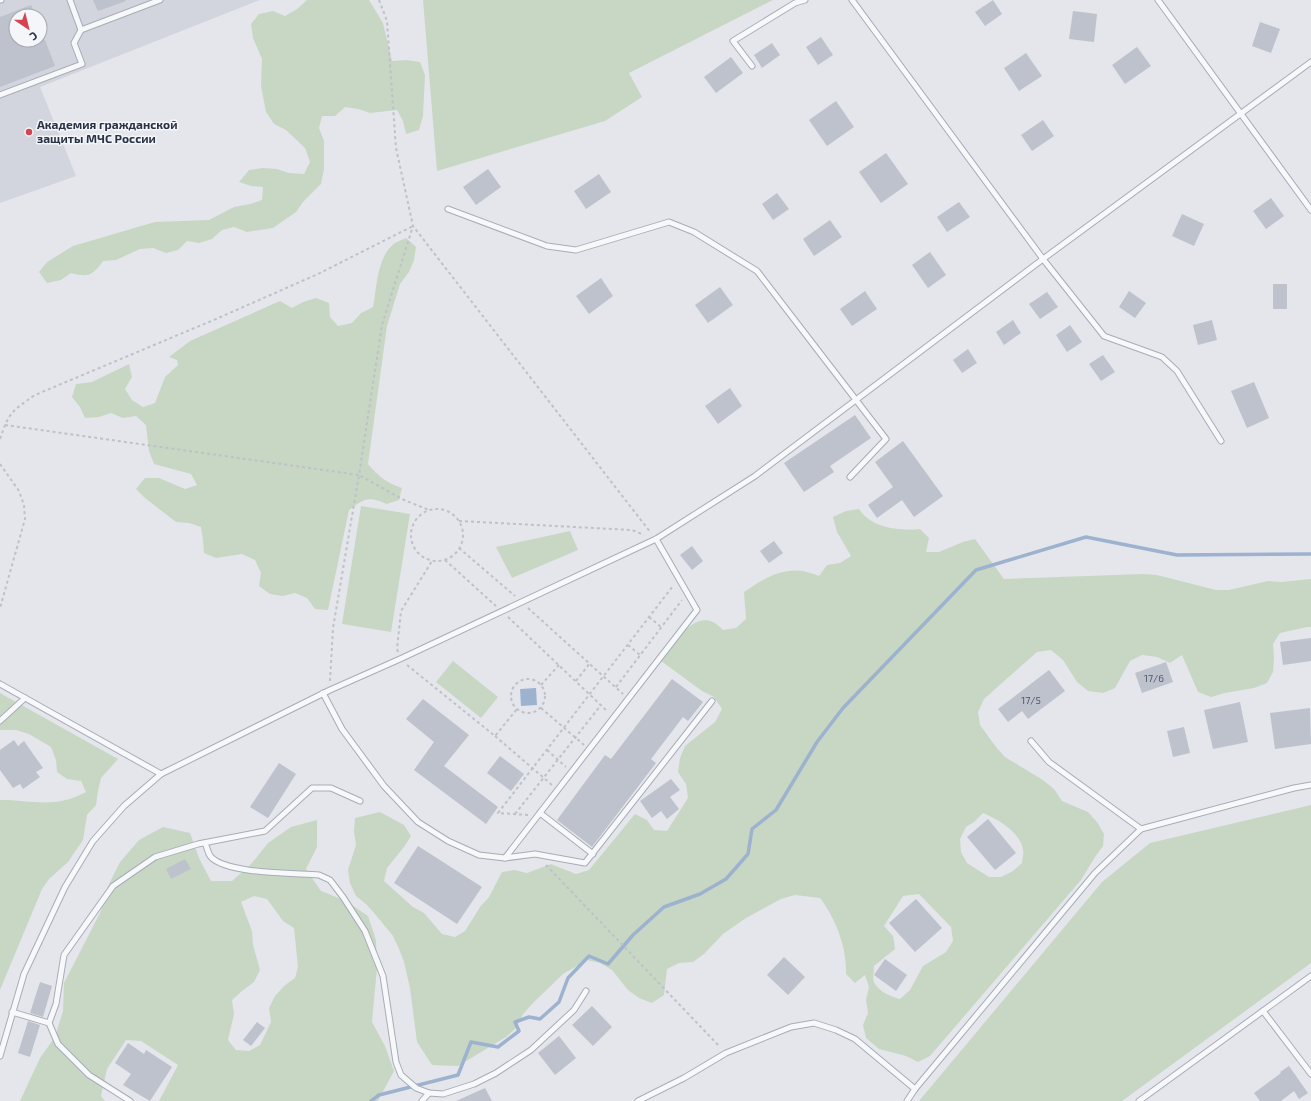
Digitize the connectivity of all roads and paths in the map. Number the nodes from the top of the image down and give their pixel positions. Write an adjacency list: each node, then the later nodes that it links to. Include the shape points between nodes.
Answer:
1 (70, 0): 7 (lane)
2 (160, 0): 7 (lane)
3 (379, 0): 14 (path, via 387,21 396,148)
4 (805, 0): 9 (lane, via 795,3 733,41)
5 (852, 0): 15 (lane)
6 (1158, 0): 11 (lane)
7 (81, 30): 10 (lane, via 74,43 82,64)
8 (1311, 62): 11 (lane)
9 (752, 66)
10 (0, 95)
11 (1241, 114): 13 (lane); 15 (lane)
12 (448, 209): 16 (lane, via 547,246 576,250 669,222 694,232 758,271)
13 (1311, 210)
14 (413, 226): 17 (path, via 318,274 35,395 14,409); 21 (path, via 382,325); 25 (path)
15 (1043, 259): 16 (lane); 19 (lane, via 1104,336 1162,357 1177,371)
16 (857, 400): 22 (lane, via 886,439); 25 (lane, via 755,476)
17 (5, 425): 18 (path); 21 (path)
18 (0, 439)
19 (1221, 441)
20 (0, 464): 32 (path, via 19,491 25,519)
21 (359, 475): 23 (path, via 404,500); 46 (path, via 333,628)
22 (850, 476)
23 (429, 510): 24 (path, via 444,510); 28 (path, via 414,524 411,539 420,555)
24 (459, 521): 25 (path, via 632,530); 26 (path, via 463,536)
25 (656, 539): 29 (lane); 31 (lane)
26 (459, 548): 27 (path); 31 (path)
27 (445, 560): 28 (path); 33 (path)
28 (432, 561): 38 (path, via 401,611 397,649)
29 (679, 578): 30 (lane); 34 (path)
30 (687, 593): 35 (path); 50 (lane, via 697,610)
31 (521, 602): 33 (lane); 39 (path)
32 (0, 608)
33 (502, 611): 38 (lane); 40 (path)
34 (649, 617): 35 (path); 36 (path)
35 (661, 627): 37 (path)
36 (628, 645): 37 (path); 41 (path)
37 (640, 654): 45 (path)
38 (400, 659): 46 (lane); 58 (path)
39 (590, 664): 41 (path); 42 (path)
40 (559, 665): 42 (path); 44 (path)
41 (604, 676): 45 (path); 48 (path)
42 (576, 681): 48 (path)
43 (0, 684): 49 (lane)
44 (541, 685): 53 (path, via 545,694); 54 (path, via 532,679 516,684 511,700)
45 (616, 687): 50 (path)
46 (330, 690): 47 (lane)
47 (323, 693): 66 (lane); 77 (lane, via 342,729 384,786 418,822 448,841 479,855)
48 (590, 694): 52 (path); 57 (path)
49 (25, 698): 56 (lane); 66 (lane)
50 (628, 698): 55 (lane)
51 (712, 701): 76 (lane)
52 (601, 705): 55 (path); 59 (path)
53 (540, 708): 54 (path, via 531,713); 57 (path)
54 (517, 709): 58 (path)
55 (614, 717): 61 (lane)
56 (0, 721)
57 (564, 728): 59 (path); 62 (path)
58 (495, 736): 64 (path)
59 (575, 738): 61 (path); 63 (path)
60 (1031, 741): 73 (lane, via 1049,762)
61 (589, 749): 65 (lane)
62 (547, 750): 63 (path); 64 (path)
63 (558, 760): 65 (path); 67 (path)
64 (533, 767): 67 (path); 71 (path, via 498,813)
65 (571, 772): 69 (lane)
66 (161, 774): 81 (lane, via 124,806 93,842 65,887 24,974)
67 (544, 777): 69 (path); 71 (path)
68 (1311, 785): 73 (lane)
69 (558, 790): 72 (lane)
70 (360, 801): 74 (lane, via 331,788 312,788 264,831)
71 (515, 814): 72 (path)
72 (538, 814): 76 (lane); 77 (lane)
73 (1141, 829): 86 (lane, via 1095,873)
74 (205, 843): 82 (lane, via 155,857 113,886 64,955 56,1004); 87 (lane, via 209,856 219,864 240,869 319,875 330,880 365,931 383,976 396,1062 401,1075 416,1088)
75 (535, 854): 76 (lane, via 586,863); 77 (lane); 83 (path)
76 (593, 854)
77 (505, 858)
78 (1311, 976): 80 (lane)
79 (586, 991): 87 (lane, via 574,1010 531,1050 496,1073 474,1084 443,1094)
80 (1263, 1011): 85 (lane); 92 (lane)
81 (12, 1012): 82 (lane); 84 (lane)
82 (49, 1023): 88 (lane, via 58,1044 89,1075)
83 (726, 1053): 86 (lane, via 791,1027 814,1023 854,1039); 90 (lane)
84 (0, 1056)
85 (1311, 1074)
86 (915, 1089): 91 (lane)
87 (429, 1093): 89 (lane)
88 (130, 1101)
89 (422, 1101)
90 (638, 1101)
91 (907, 1101)
92 (1139, 1101)

